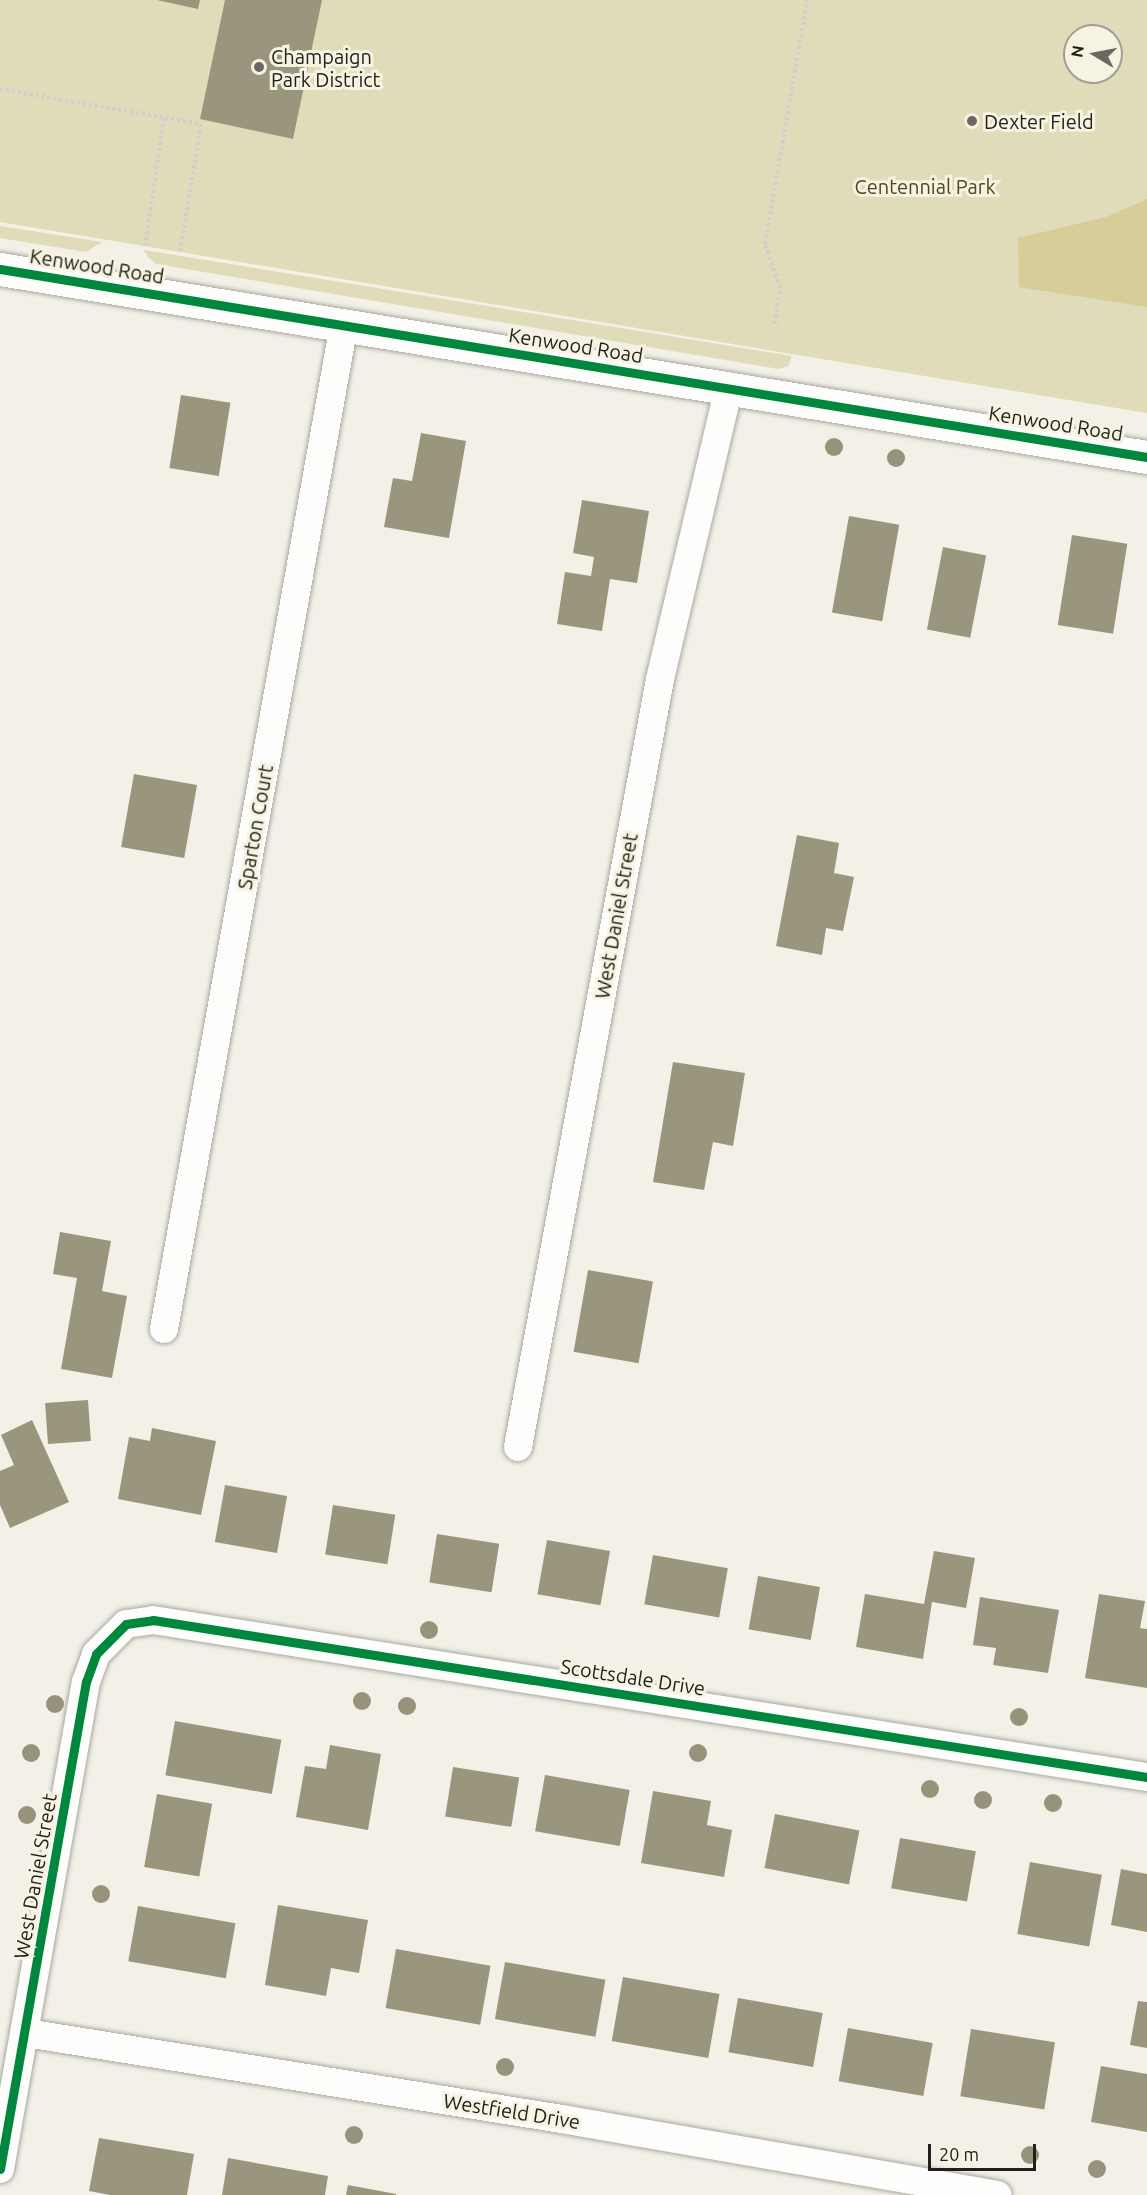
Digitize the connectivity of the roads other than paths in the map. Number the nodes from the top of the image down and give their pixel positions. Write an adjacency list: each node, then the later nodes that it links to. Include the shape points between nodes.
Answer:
1 (0, 269): 2 (street, Kenwood Road)
2 (344, 325): 3 (street, Kenwood Road); 5 (street, Sparton Court)
3 (729, 388): 4 (street, Kenwood Road); 6 (street, West Daniel Street, via 660,679)
4 (1147, 457)
5 (164, 1329)
6 (518, 1447)
7 (116, 1632): 8 (street, Scottsdale Drive, via 126,1624 153,1620); 9 (street, West Daniel Street, via 96,1654 86,1682)
8 (1147, 1777)
9 (26, 2033): 10 (street, West Daniel Street); 11 (street, Westfield Drive, via 562,2119)
10 (0, 2169)
11 (997, 2195)

